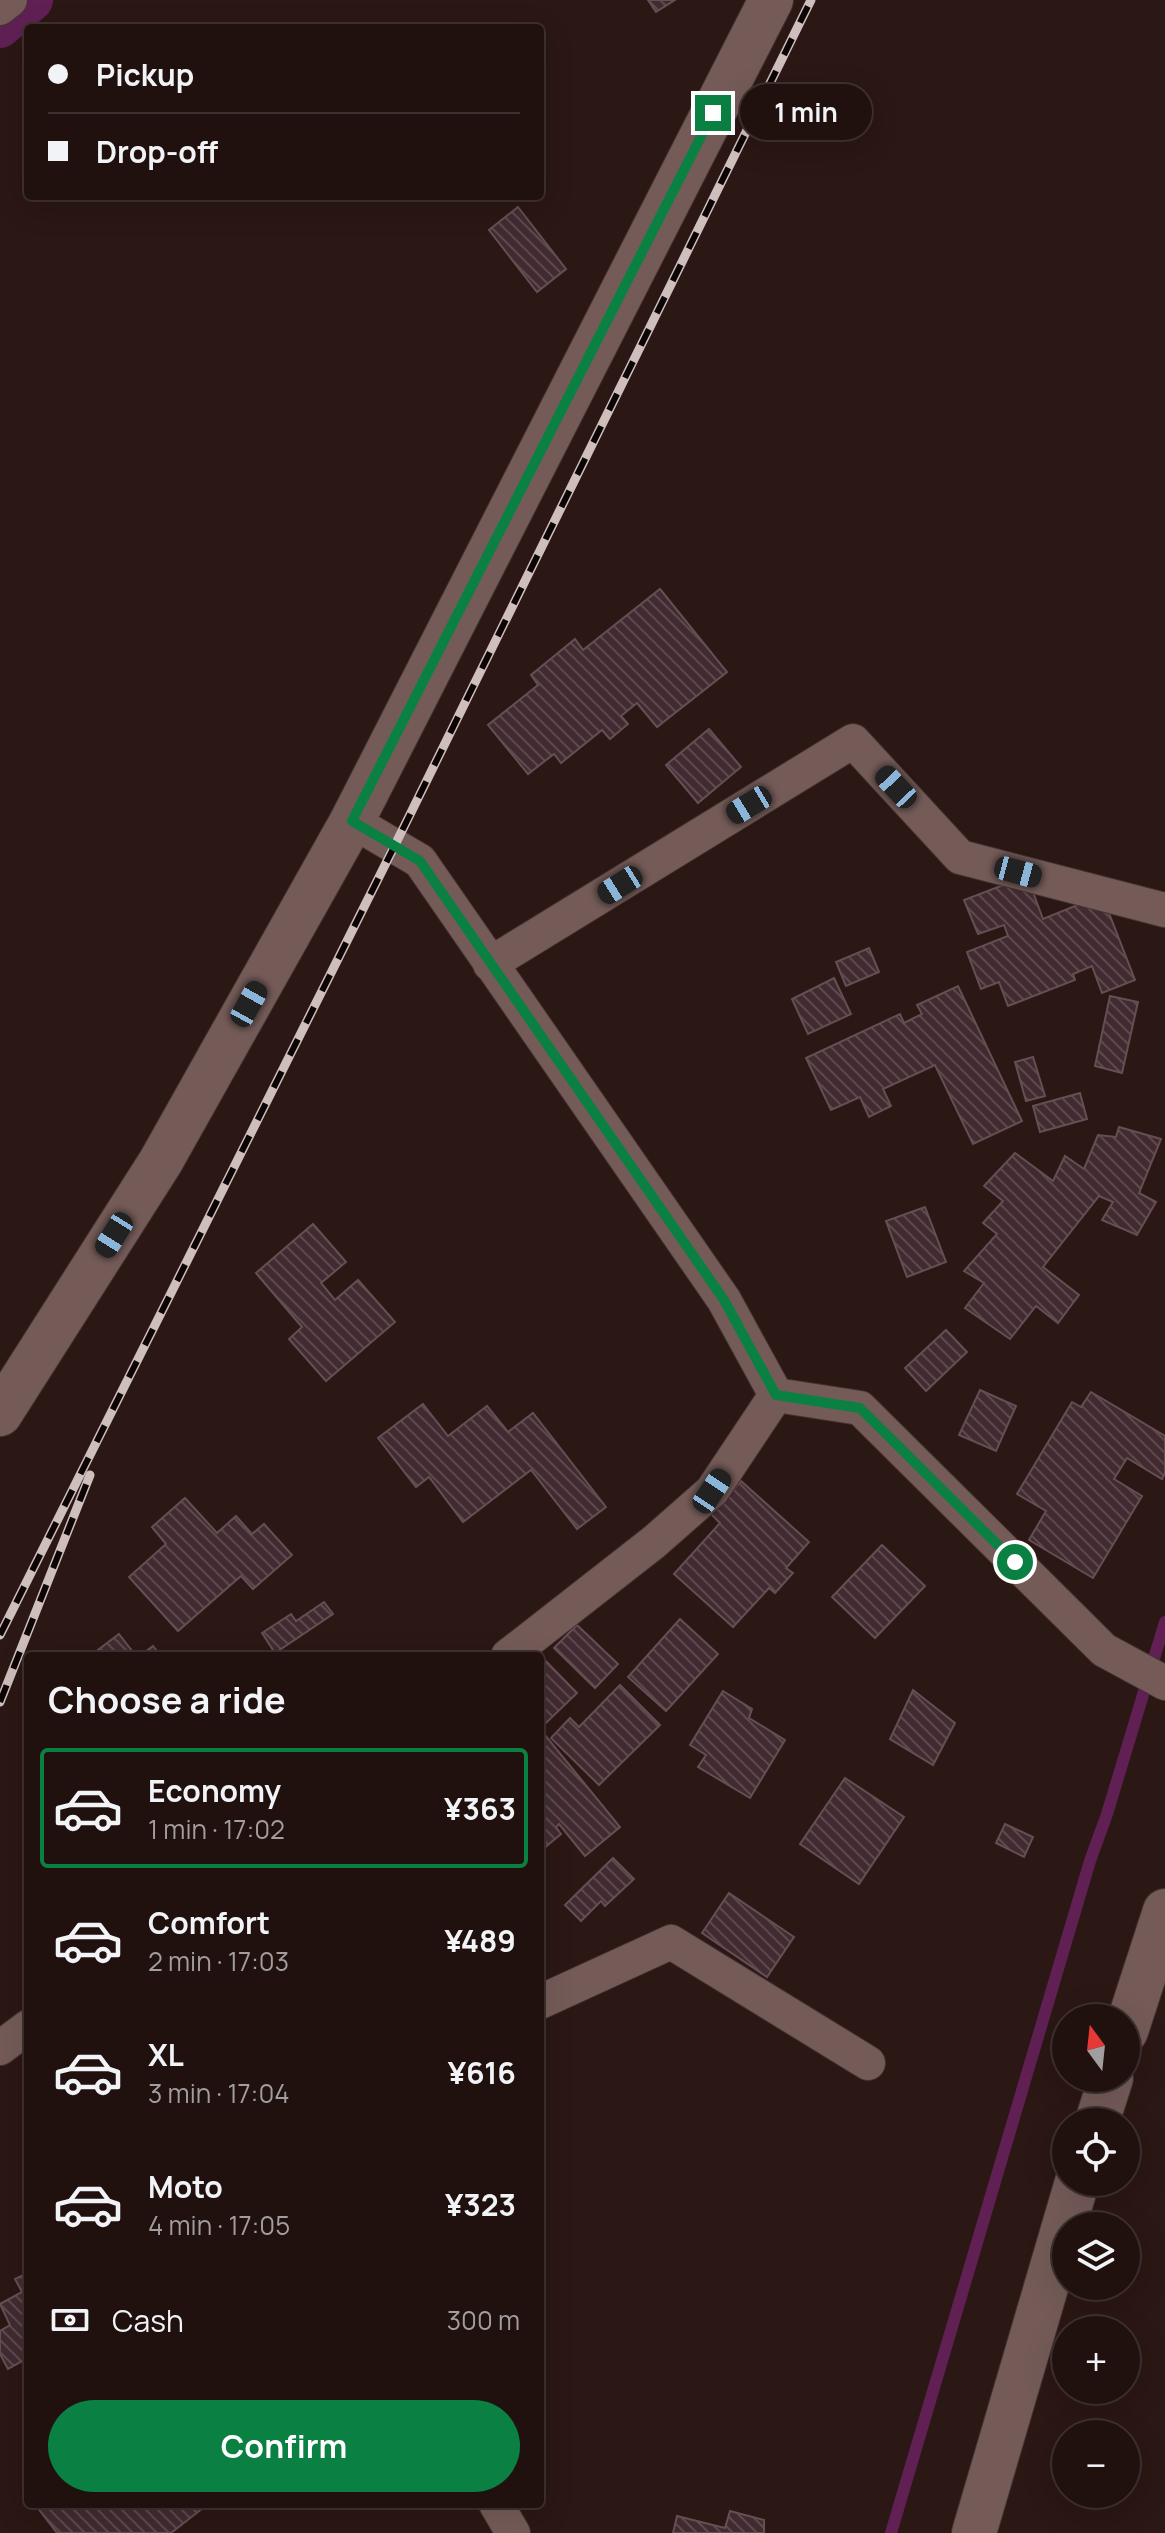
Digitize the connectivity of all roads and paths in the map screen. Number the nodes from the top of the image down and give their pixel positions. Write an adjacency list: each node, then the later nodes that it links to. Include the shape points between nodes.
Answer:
1 (10, 0): 3 (street)
2 (771, 0): 4 (street)
3 (0, 8)
4 (352, 821): 6 (street, via 420,861); 8 (street, via 161,1161)
5 (1165, 910): 6 (street, via 960,857 853,741)
6 (490, 964): 7 (street, via 724,1300)
7 (776, 1395): 9 (street, via 712,1491); 10 (street, via 860,1408 1104,1650)
8 (0, 1414)
9 (513, 1652)
10 (1165, 1683)
11 (1165, 1911): 13 (street)
12 (544, 2000): 16 (street, via 671,1942)
13 (1135, 2004)
14 (24, 2030): 15 (street)
15 (0, 2048)
16 (868, 2063)
17 (1073, 2196): 20 (street)
18 (498, 2508): 19 (street)
19 (513, 2533)
20 (974, 2533)

